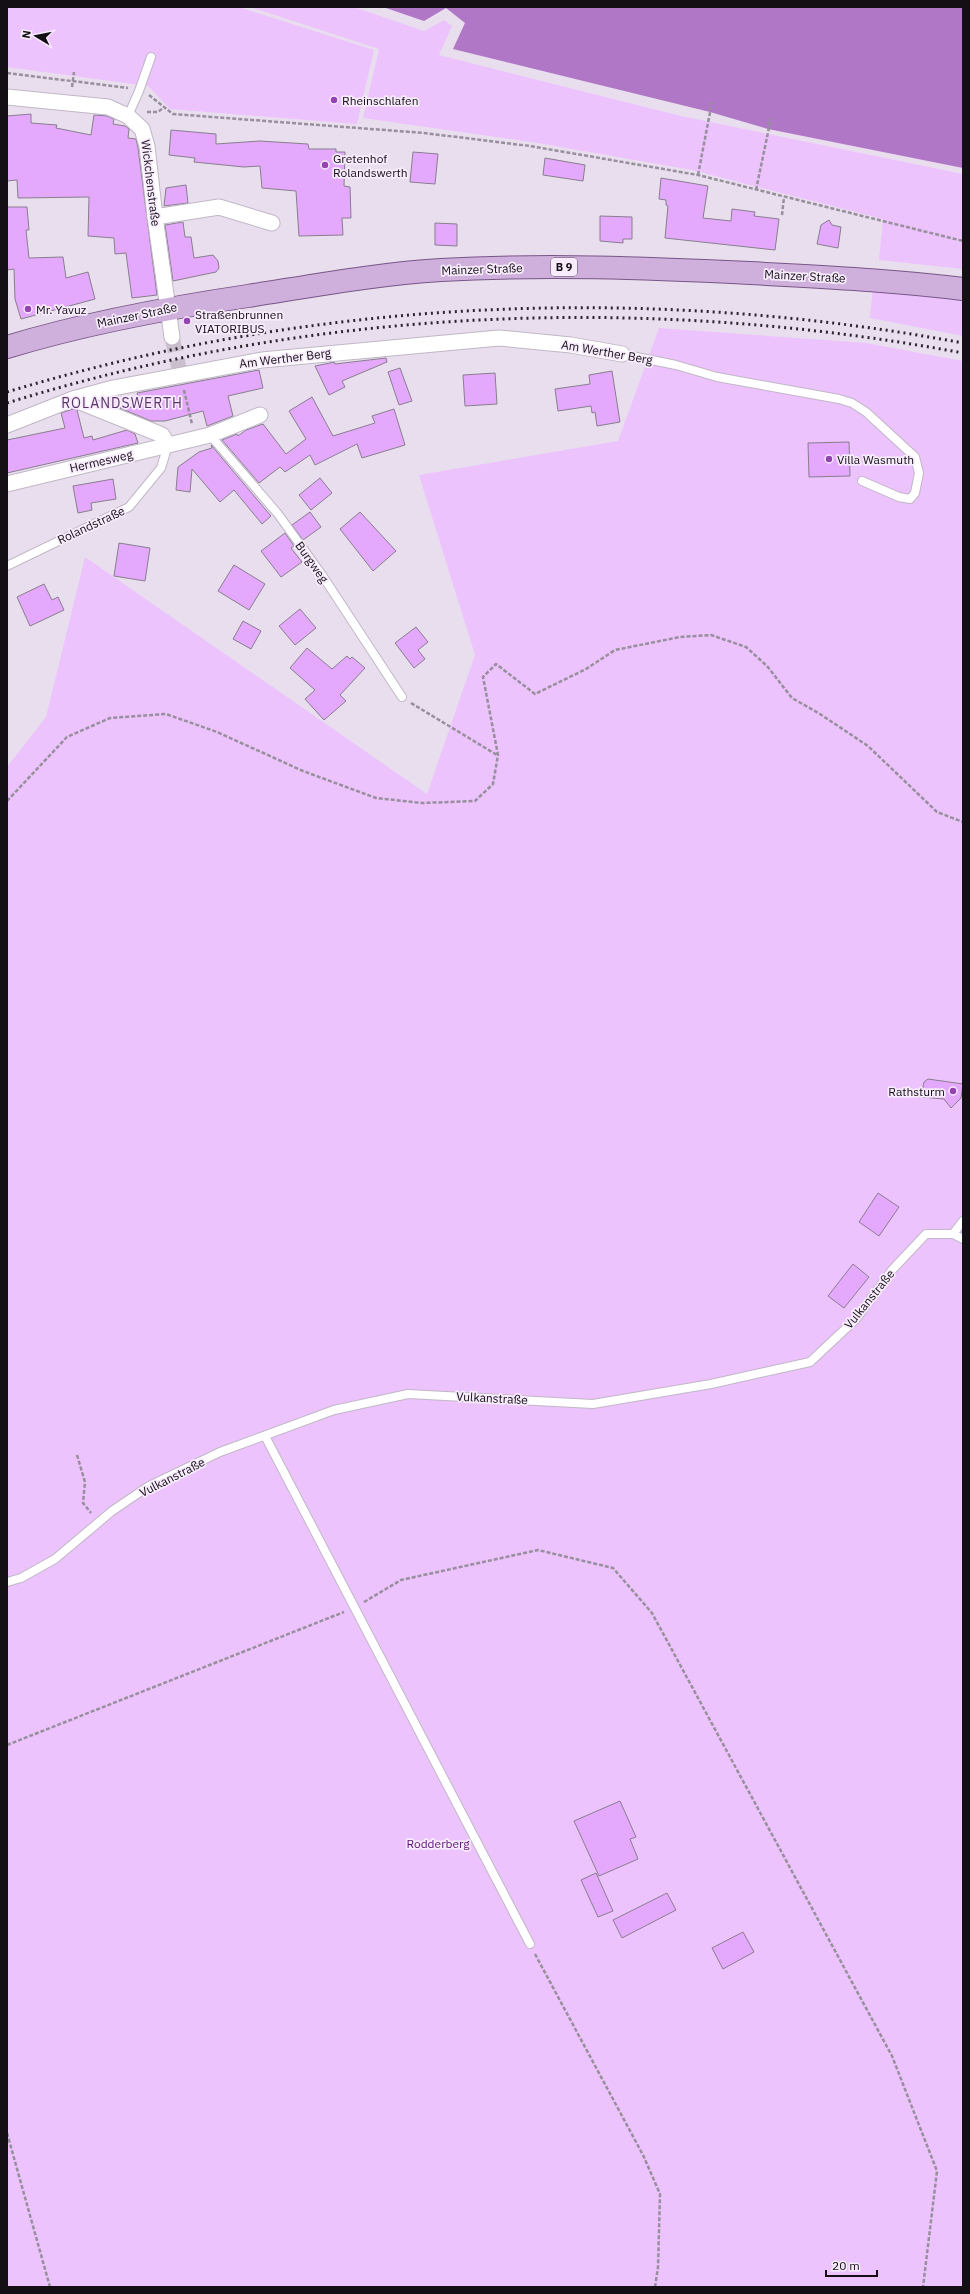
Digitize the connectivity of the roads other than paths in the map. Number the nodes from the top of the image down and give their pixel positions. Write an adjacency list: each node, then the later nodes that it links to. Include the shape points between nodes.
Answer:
1 (151, 57): 3 (lane)
2 (7, 97): 3 (street, Wickchenstraße, via 99,105)
3 (128, 116): 4 (street, Wickchenstraße, via 145,134)
4 (154, 217): 5 (street, via 219,207); 7 (street, Wickchenstraße)
5 (272, 223)
6 (963, 289): 7 (main road, Mainzer Straße / B 9, via 835,278 648,268 545,266 439,270 342,281)
7 (167, 308): 8 (street, Wickchenstraße); 9 (main road, Mainzer Straße / B 9)
8 (172, 337)
9 (7, 347)
10 (622, 354): 11 (street, Am Werther Berg, via 527,340 480,339 262,360 179,371); 16 (lane, Am Werther Berg, via 676,365 717,377 855,404 911,454 919,469 915,493 910,499)
11 (73, 399): 13 (street, Am Werther Berg); 15 (street, via 162,435)
12 (260, 415): 14 (street, Hermesweg)
13 (7, 425)
14 (210, 435): 15 (street, Hermesweg); 19 (lane, Burgweg, via 278,514 322,575)
15 (168, 445): 17 (street, Hermesweg); 18 (lane, Rolandstraße, via 161,468 128,508)
16 (862, 481)
17 (7, 484)
18 (7, 566)
19 (402, 698)
20 (963, 1221): 21 (lane)
21 (953, 1234): 22 (lane, Vulkanstraße); 23 (lane, Vulkanstraße, via 926,1234 892,1270 856,1319 810,1362 711,1384 593,1404 408,1394 334,1410)
22 (963, 1239)
23 (265, 1436): 24 (lane, Vulkanstraße, via 220,1452 149,1486 112,1511 55,1559 21,1578); 25 (lane)
24 (7, 1582)
25 (530, 1944)

